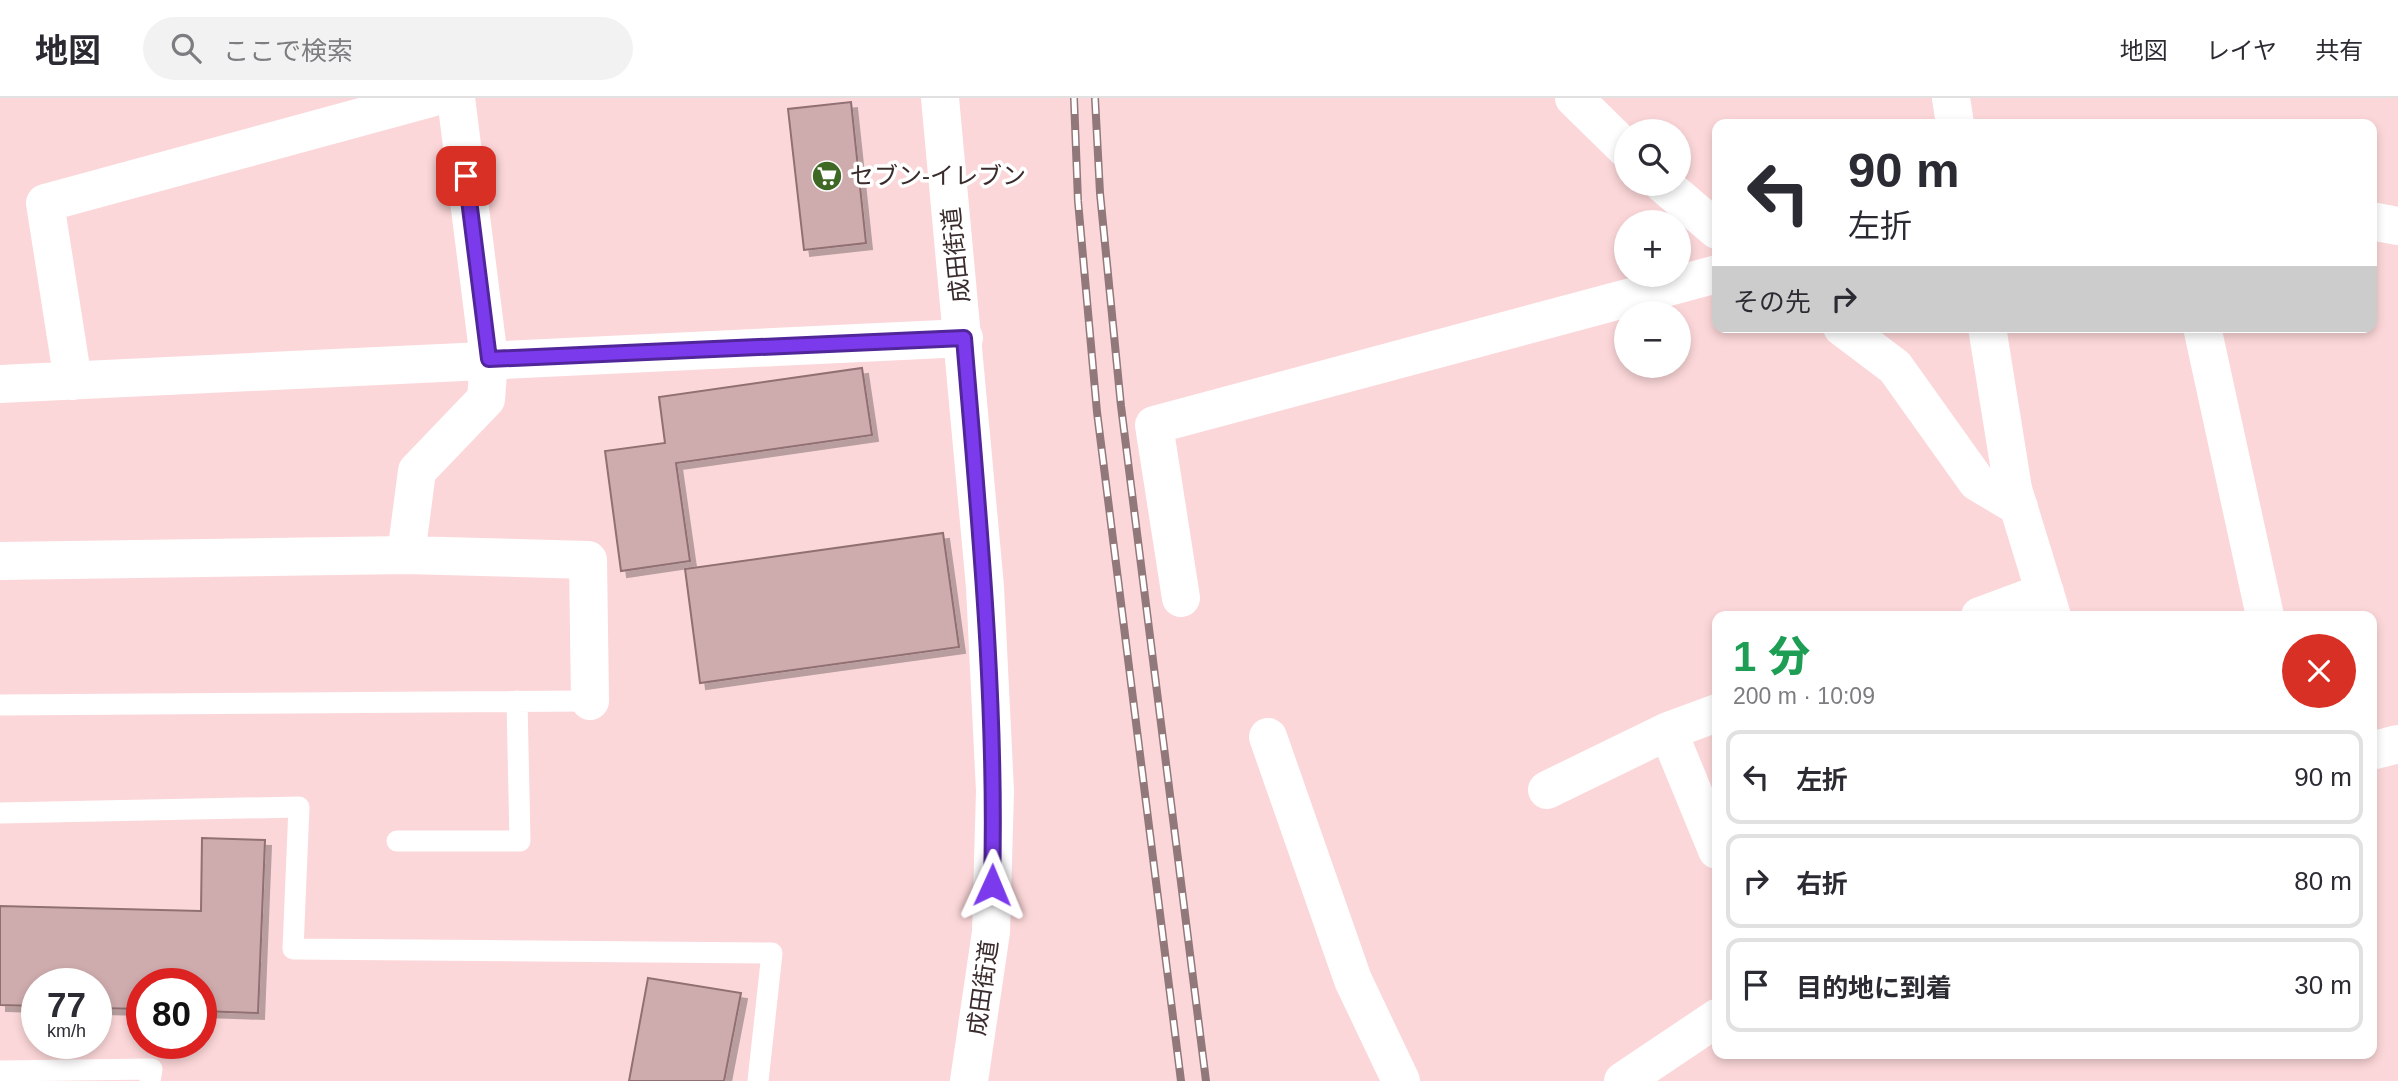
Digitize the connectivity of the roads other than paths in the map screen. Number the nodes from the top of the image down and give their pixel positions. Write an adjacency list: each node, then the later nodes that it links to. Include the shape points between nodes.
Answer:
1 (456, 98): 15 (main road)
2 (940, 98): 14 (main road, 成田街道)
3 (1574, 98): 7 (main road)
4 (1951, 98): 6 (main road)
5 (416, 100): 16 (main road, via 44,203)
6 (1954, 119)
7 (1614, 137)
8 (1677, 196): 9 (main road)
9 (1712, 226)
10 (1712, 275): 21 (main road, via 1154,425)
11 (1850, 333): 18 (main road, via 1895,367 1976,482)
12 (1988, 333): 18 (main road)
13 (2203, 333): 24 (main road)
14 (964, 338): 15 (main road); 42 (main road, 成田街道, via 985,587 995,791 991,932)
15 (489, 359): 16 (main road); 19 (main road, via 486,399 417,471)
16 (73, 381): 17 (main road)
17 (0, 384)
18 (2019, 507): 22 (main road)
19 (405, 555): 20 (main road); 26 (main road, via 588,560)
20 (0, 561)
21 (1181, 598)
22 (2048, 604): 23 (main road)
23 (2008, 611)
24 (2264, 611)
25 (517, 701): 26 (lane); 27 (lane); 36 (lane, via 520,841)
26 (590, 701)
27 (0, 705)
28 (1712, 715): 29 (main road)
29 (1668, 731): 33 (main road); 35 (main road)
30 (1268, 737): 43 (main road, via 1353,980)
31 (2398, 744): 32 (main road)
32 (2377, 749)
33 (1547, 790)
34 (0, 813): 41 (lane, via 299,807 293,949 772,953)
35 (1712, 838)
36 (397, 841)
37 (1712, 1022): 39 (main road)
38 (0, 1071): 40 (lane, via 152,1069)
39 (1633, 1078)
40 (150, 1081)
41 (758, 1081)
42 (969, 1081)
43 (1401, 1081)

